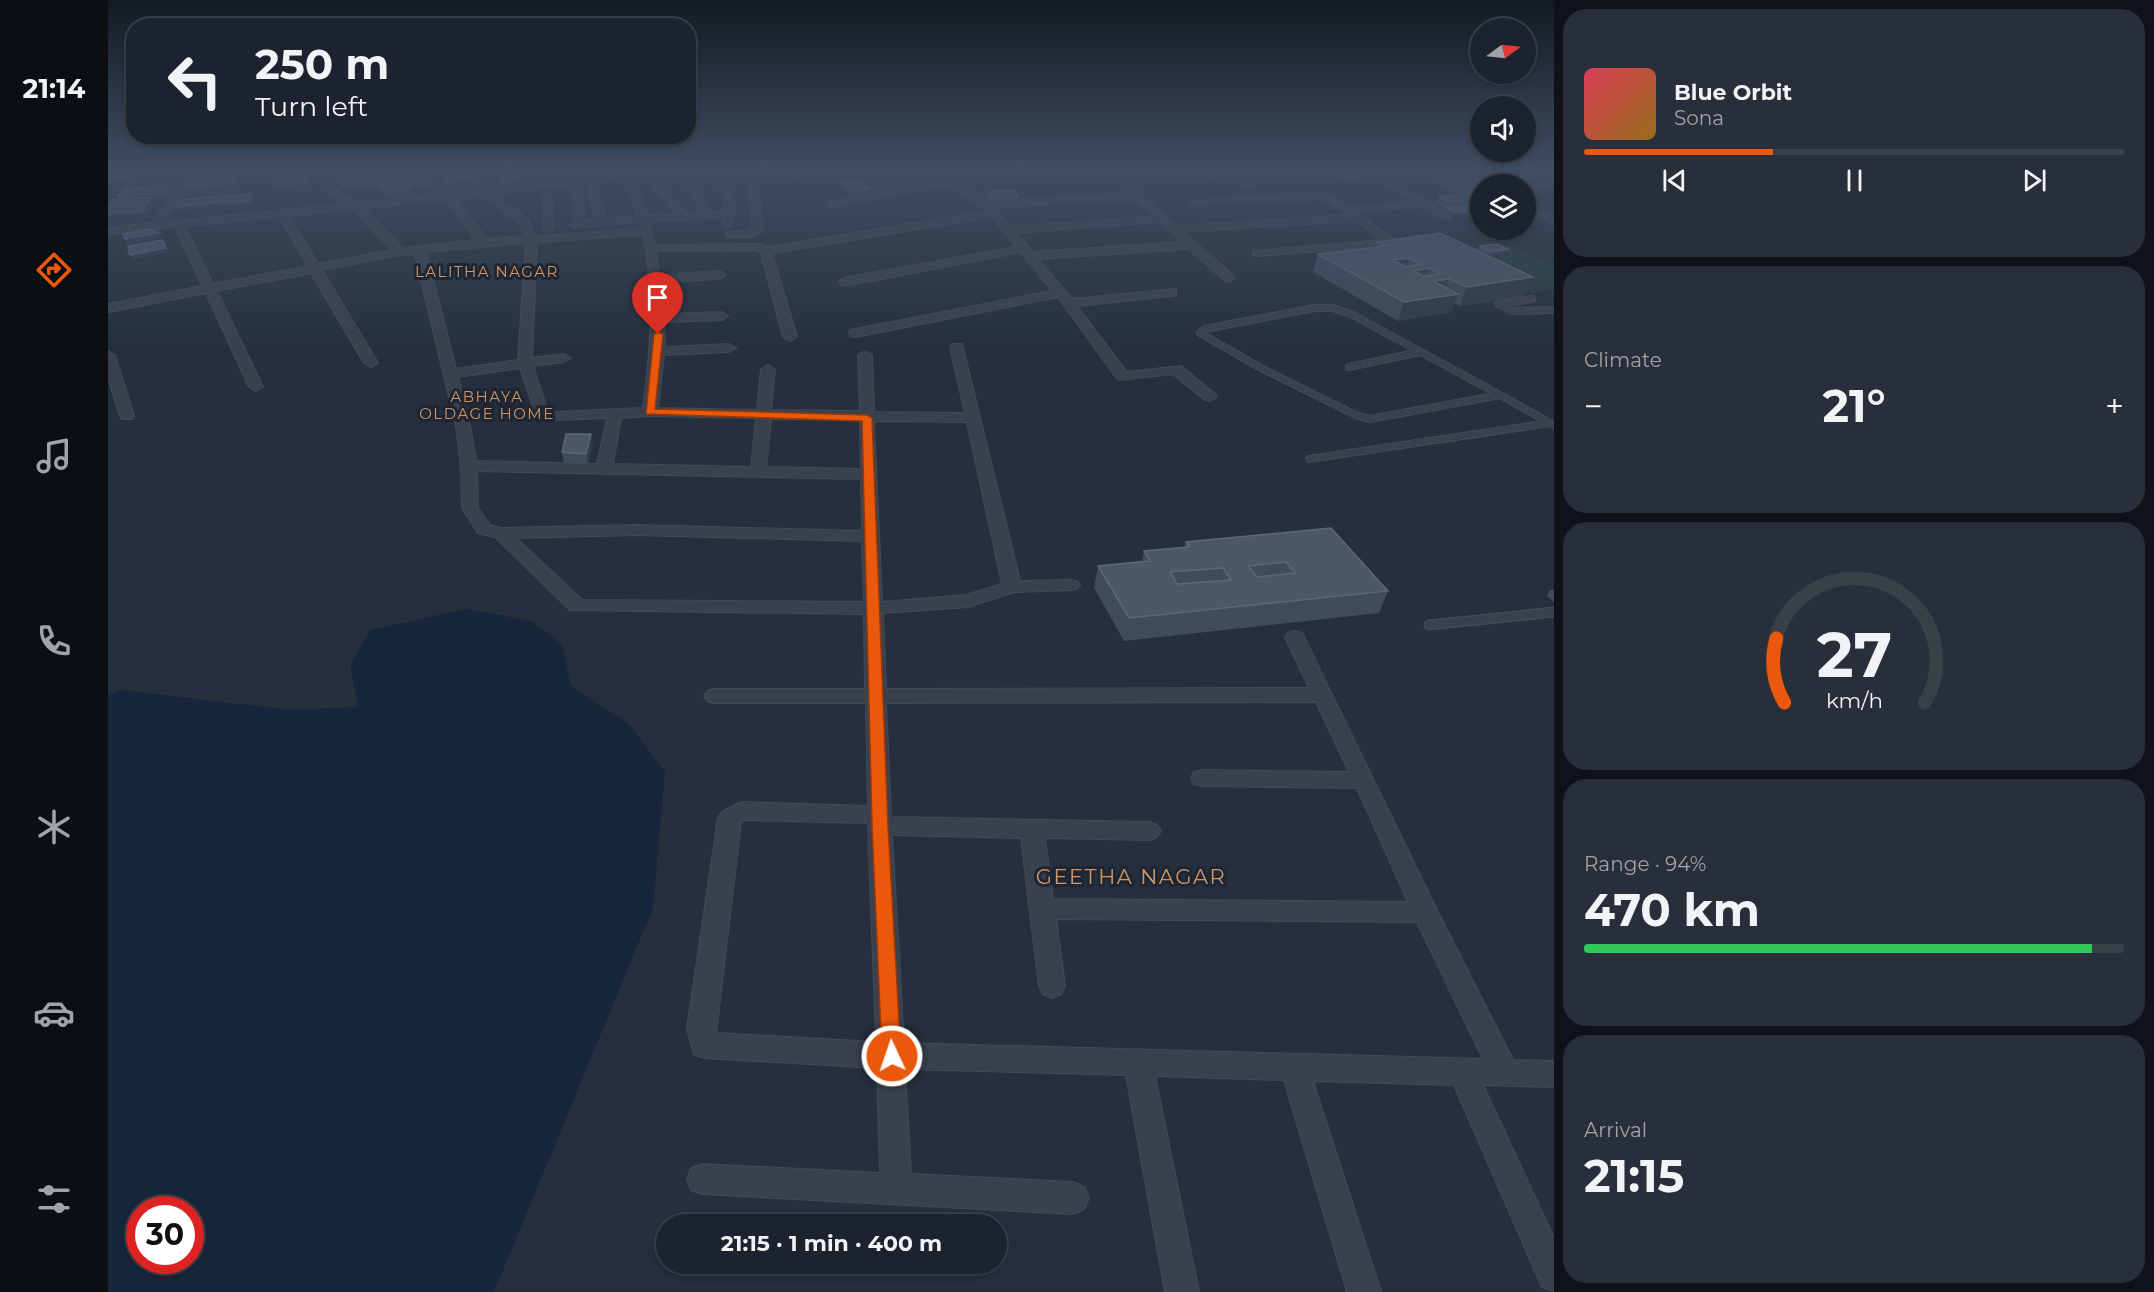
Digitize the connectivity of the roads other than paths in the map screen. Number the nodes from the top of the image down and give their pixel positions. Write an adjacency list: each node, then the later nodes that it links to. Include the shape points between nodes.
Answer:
1 (139, 228): 18 (street)
2 (181, 228): 33 (street)
3 (290, 228): 28 (street)
4 (377, 228): 25 (street)
5 (473, 228): 22 (street)
6 (527, 228): 19 (street)
7 (553, 228): 15 (street)
8 (645, 228): 21 (street)
9 (729, 228): 20 (street)
10 (756, 228): 20 (street, via 757,233)
11 (884, 228): 24 (street)
12 (1032, 228): 17 (street)
13 (1185, 228): 16 (street)
14 (1372, 228): 27 (street, via 1393,243)
15 (549, 229): 19 (street)
16 (1173, 229): 23 (street)
17 (1008, 230): 26 (street)
18 (108, 231)
19 (530, 235): 21 (street); 22 (street); 50 (street)
20 (725, 236): 21 (street)
21 (649, 239): 24 (street, via 758,247); 31 (street)
22 (484, 242): 25 (street)
23 (1192, 245): 26 (street); 30 (street)
24 (765, 251): 42 (street)
25 (400, 252): 28 (street); 54 (street, via 420,252)
26 (1025, 252): 32 (street); 35 (street)
27 (1257, 253)
28 (314, 269): 33 (street); 51 (street)
29 (720, 275): 31 (street)
30 (1228, 278)
31 (653, 279): 40 (street)
32 (844, 282)
33 (208, 288): 37 (street); 55 (street)
34 (1172, 292): 35 (street)
35 (1064, 298): 41 (street); 57 (street, via 1123,377 1176,369)
36 (1532, 299): 38 (lane, via 1498,304 1512,311)
37 (108, 308)
38 (1554, 310)
39 (722, 315): 40 (street)
40 (658, 318): 45 (street)
41 (855, 333)
42 (790, 337)
43 (957, 347): 63 (street)
44 (729, 348): 45 (street)
45 (658, 351): 58 (street)
46 (1420, 352): 52 (lane); 56 (lane); 56 (lane, via 1333,308 1314,308 1200,333 1259,367 1370,419)
47 (108, 355): 61 (street)
48 (865, 355): 62 (street)
49 (564, 358): 50 (street)
50 (525, 362): 54 (street); 59 (street, via 541,412 554,416)
51 (371, 363)
52 (1349, 367)
53 (768, 369): 60 (street)
54 (449, 374): 66 (street)
55 (256, 387)
56 (1501, 395): 64 (lane)
57 (1210, 397)
58 (650, 412): 59 (street); 60 (street)
59 (615, 413): 67 (street)
60 (763, 415): 62 (street); 68 (street)
61 (126, 416)
62 (867, 418): 63 (street); 69 (street)
63 (974, 418): 73 (street)
64 (1552, 424): 65 (lane)
65 (1309, 459)
66 (469, 466): 67 (street); 70 (street, via 470,508 484,529)
67 (604, 468): 68 (street)
68 (758, 472): 69 (street)
69 (869, 474): 71 (street)
70 (501, 533): 71 (street, via 637,530); 74 (street, via 577,606)
71 (871, 536): 74 (street)
72 (1071, 585): 73 (street)
73 (1012, 587): 74 (street, via 968,602)
74 (873, 608): 79 (street)
75 (1554, 612): 76 (lane)
76 (1429, 625)
77 (1295, 637): 78 (street)
78 (1323, 694): 79 (street); 82 (street)
79 (876, 695): 80 (street); 83 (street)
80 (714, 696)
81 (1202, 778): 82 (street)
82 (1364, 780): 87 (street)
83 (880, 820): 84 (street); 89 (street); 89 (street, via 741,811 730,818 701,1029 704,1045)
84 (1032, 829): 85 (street); 86 (street)
85 (1149, 831)
86 (1043, 909): 87 (street); 88 (street)
87 (1425, 912): 93 (street)
88 (1052, 986)
89 (892, 1056): 90 (street); 96 (street)
90 (1138, 1064): 91 (street); 100 (street)
91 (1295, 1068): 92 (street); 101 (street)
92 (1463, 1073): 93 (street); 98 (street)
93 (1505, 1073): 94 (street)
94 (1554, 1074)
95 (702, 1179): 96 (street)
96 (896, 1187): 97 (street)
97 (1073, 1198)
98 (1544, 1228): 99 (street)
99 (1554, 1275)
100 (1182, 1292)
101 (1364, 1292)

